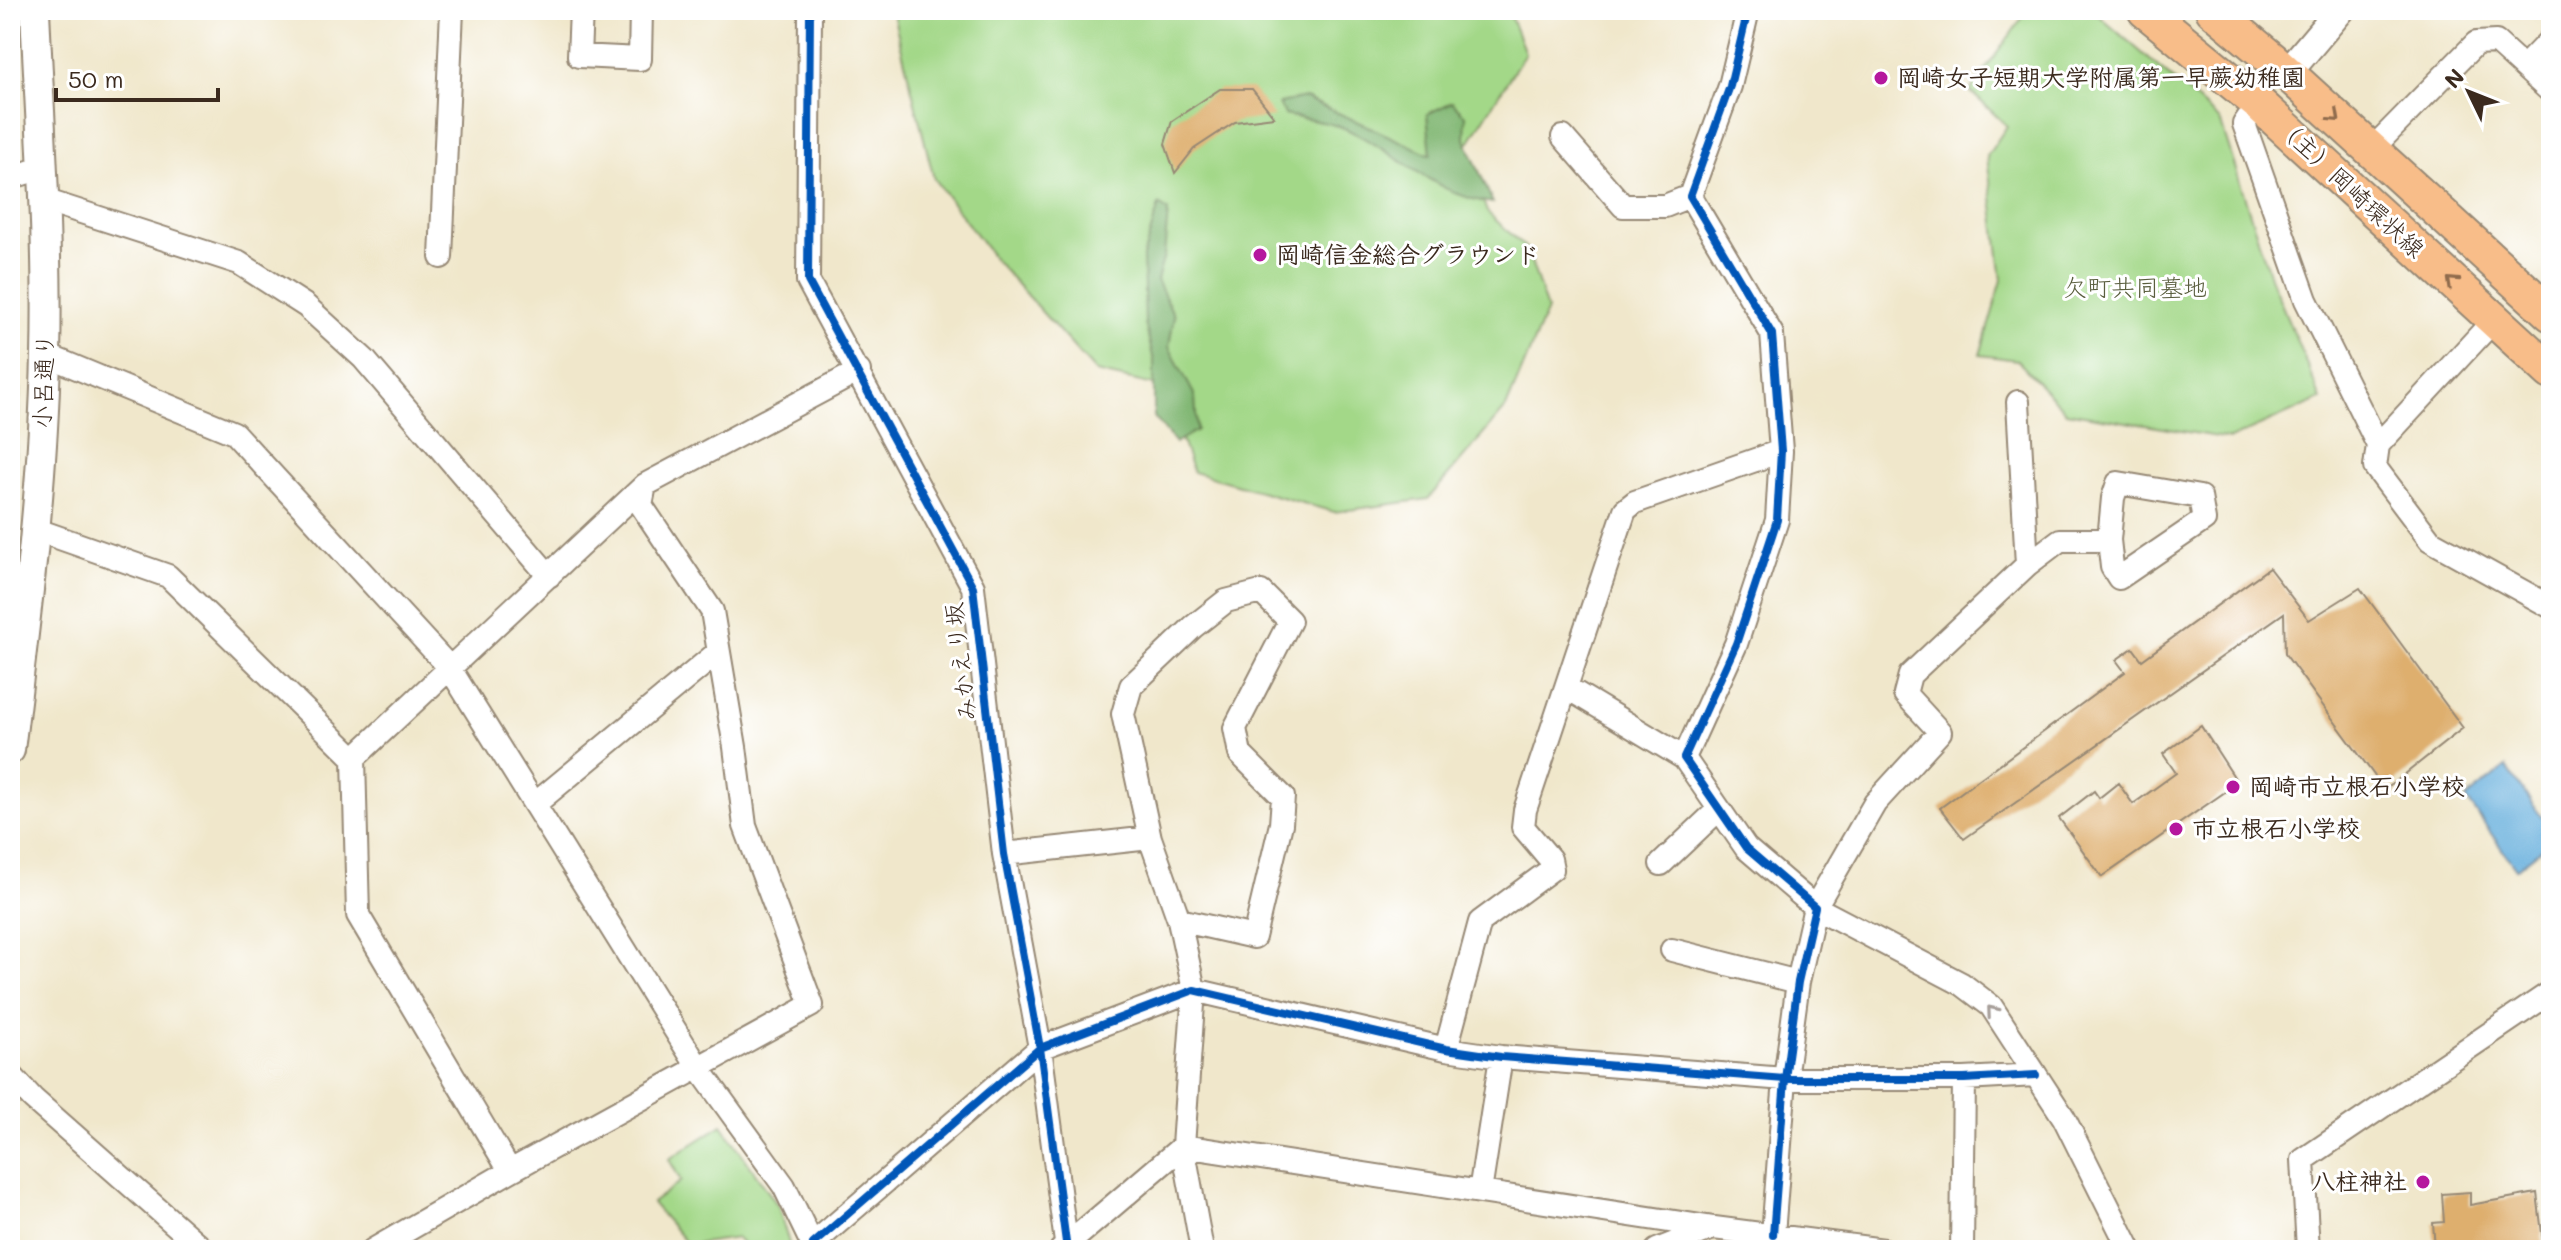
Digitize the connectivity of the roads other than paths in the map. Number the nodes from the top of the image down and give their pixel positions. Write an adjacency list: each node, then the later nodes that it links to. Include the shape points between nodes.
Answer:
1 (35, 10): 17 (street, 小呂通り)
2 (452, 10): 21 (street)
3 (581, 10): 4 (street, via 579,56 640,59)
4 (641, 10)
5 (810, 10): 25 (street, みかえり坂, via 808,281)
6 (1748, 10): 19 (street, via 1730,86)
7 (2145, 10): 14 (main road, （主）岡崎環状線)
8 (2213, 10): 12 (main road, （主）岡崎環状線)
9 (2340, 10): 12 (street)
10 (2551, 39): 11 (street)
11 (2524, 67): 13 (street); 16 (street, via 2496,42 2476,43)
12 (2287, 73): 16 (main road, （主）岡崎環状線, one-way to 16)
13 (2551, 92)
14 (2258, 103): 23 (main road, （主）岡崎環状線, one-way to 14); 28 (street, via 2244,124 2259,168 2306,300)
15 (1563, 137): 19 (street, via 1623,206 1665,206)
16 (2371, 150): 22 (main road, （主）岡崎環状線)
17 (41, 168): 18 (street); 20 (street, 小呂通り)
18 (10, 178)
19 (1690, 196): 29 (street, via 1772,334)
20 (44, 200): 24 (street, 小呂通り); 34 (street, via 239,263 306,306 364,359)
21 (441, 257)
22 (2551, 314)
23 (2494, 320): 26 (main road, （主）岡崎環状線); 28 (street)
24 (46, 355): 31 (street, 小呂通り); 37 (street, via 234,433)
25 (859, 371): 30 (street); 45 (street, みかえり坂, via 973,587)
26 (2551, 372)
27 (2018, 402): 33 (street)
28 (2378, 445): 35 (street, via 2375,467 2430,540)
29 (1781, 451): 38 (street, via 1625,510); 41 (street, via 1777,520 1736,644)
30 (645, 485): 34 (street); 36 (street, via 641,505 712,611)
31 (37, 530): 39 (street, 小呂通り); 40 (street, via 168,576)
32 (2109, 540): 32 (street, via 2118,483 2200,497 2204,520 2119,578); 33 (street, via 2060,540)
33 (2027, 565): 47 (street, via 1910,675 1905,694 1940,732 1875,803)
34 (549, 576): 37 (street)
35 (2551, 607)
36 (717, 653): 42 (street); 56 (street, via 745,826 812,1005)
37 (449, 667): 40 (street); 42 (street)
38 (1566, 687): 41 (street); 54 (street, via 1523,827 1550,859 1552,869 1480,922)
39 (10, 750)
40 (354, 758): 62 (street, via 358,915)
41 (1684, 758): 43 (street)
42 (535, 804): 56 (street)
43 (1719, 809): 46 (street); 47 (street, via 1746,848)
44 (1150, 838): 45 (street); 48 (street); 48 (street, via 1123,714 1131,686 1226,601 1261,592 1290,621 1235,728 1240,754 1283,797 1254,937)
45 (1004, 854): 53 (street, みかえり坂)
46 (1661, 864)
47 (1815, 907): 50 (street); 58 (street, one-way to 47, via 1991,1006 1972,991)
48 (1179, 920): 51 (street)
49 (1672, 950): 50 (street)
50 (1798, 982): 59 (street)
51 (1194, 990): 53 (street); 54 (street); 61 (street)
52 (2551, 992): 75 (street, via 2303,1160)
53 (1040, 1048): 66 (street); 67 (street, みかえり坂)
54 (1446, 1049): 55 (street)
55 (1501, 1057): 59 (street); 63 (street)
56 (698, 1067): 62 (street); 66 (street, via 784,1186)
57 (10, 1074): 68 (street)
58 (2036, 1075): 60 (street); 74 (street, via 2064,1118)
59 (1785, 1079): 60 (street); 65 (street)
60 (1964, 1079): 73 (street)
61 (1183, 1146): 63 (street); 67 (street); 70 (street)
62 (510, 1171): 69 (street)
63 (1480, 1192): 64 (street)
64 (1714, 1228): 65 (street); 71 (street)
65 (1773, 1235): 72 (street)
66 (814, 1247)
67 (1065, 1249)
68 (204, 1250)
69 (373, 1250)
70 (1202, 1250)
71 (1657, 1250)
72 (1884, 1250)
73 (1962, 1250)
74 (2130, 1250)
75 (2308, 1250)

